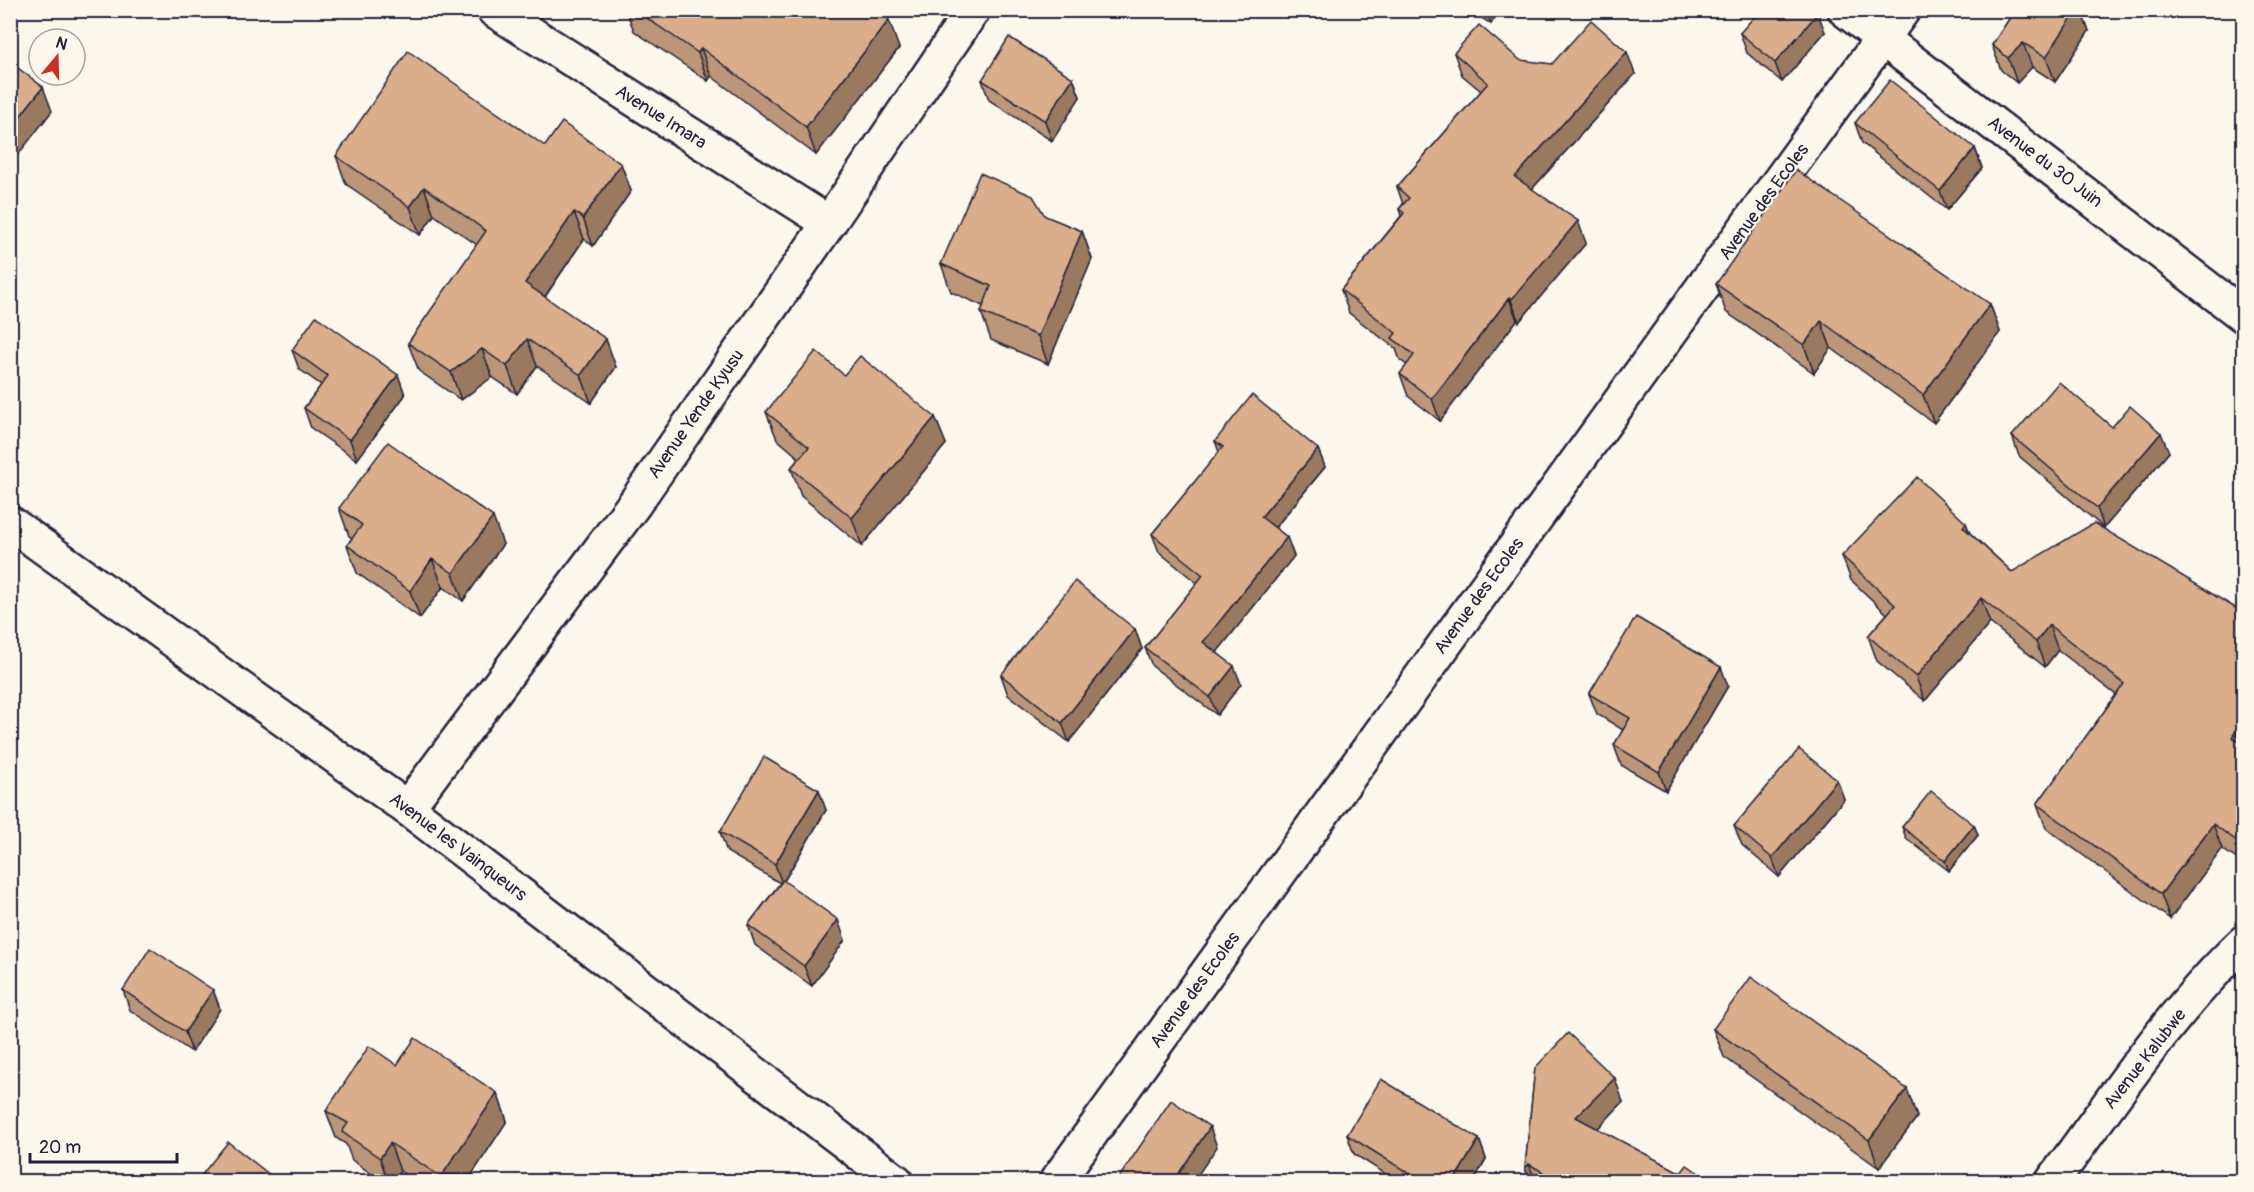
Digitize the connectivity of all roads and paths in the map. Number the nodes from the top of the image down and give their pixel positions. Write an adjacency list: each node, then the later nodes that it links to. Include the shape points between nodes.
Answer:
1 (494, 10): 6 (street, Avenue Imara)
2 (973, 10): 6 (street, Avenue Yende Kyusu)
3 (1845, 10): 5 (street, Avenue du 30 Juin)
4 (1903, 10): 5 (street, Avenue des Ecoles)
5 (1882, 38): 7 (street, Avenue du 30 Juin); 12 (street, Avenue des Ecoles)
6 (829, 223): 9 (street, Avenue Yende Kyusu, via 635,503)
7 (2244, 316)
8 (10, 523): 9 (street, Avenue les Vainqueurs)
9 (407, 808): 11 (street, Avenue les Vainqueurs)
10 (2244, 942): 13 (street, Avenue Kalubwe, via 2216,968)
11 (897, 1182)
12 (1056, 1182)
13 (2052, 1182)

